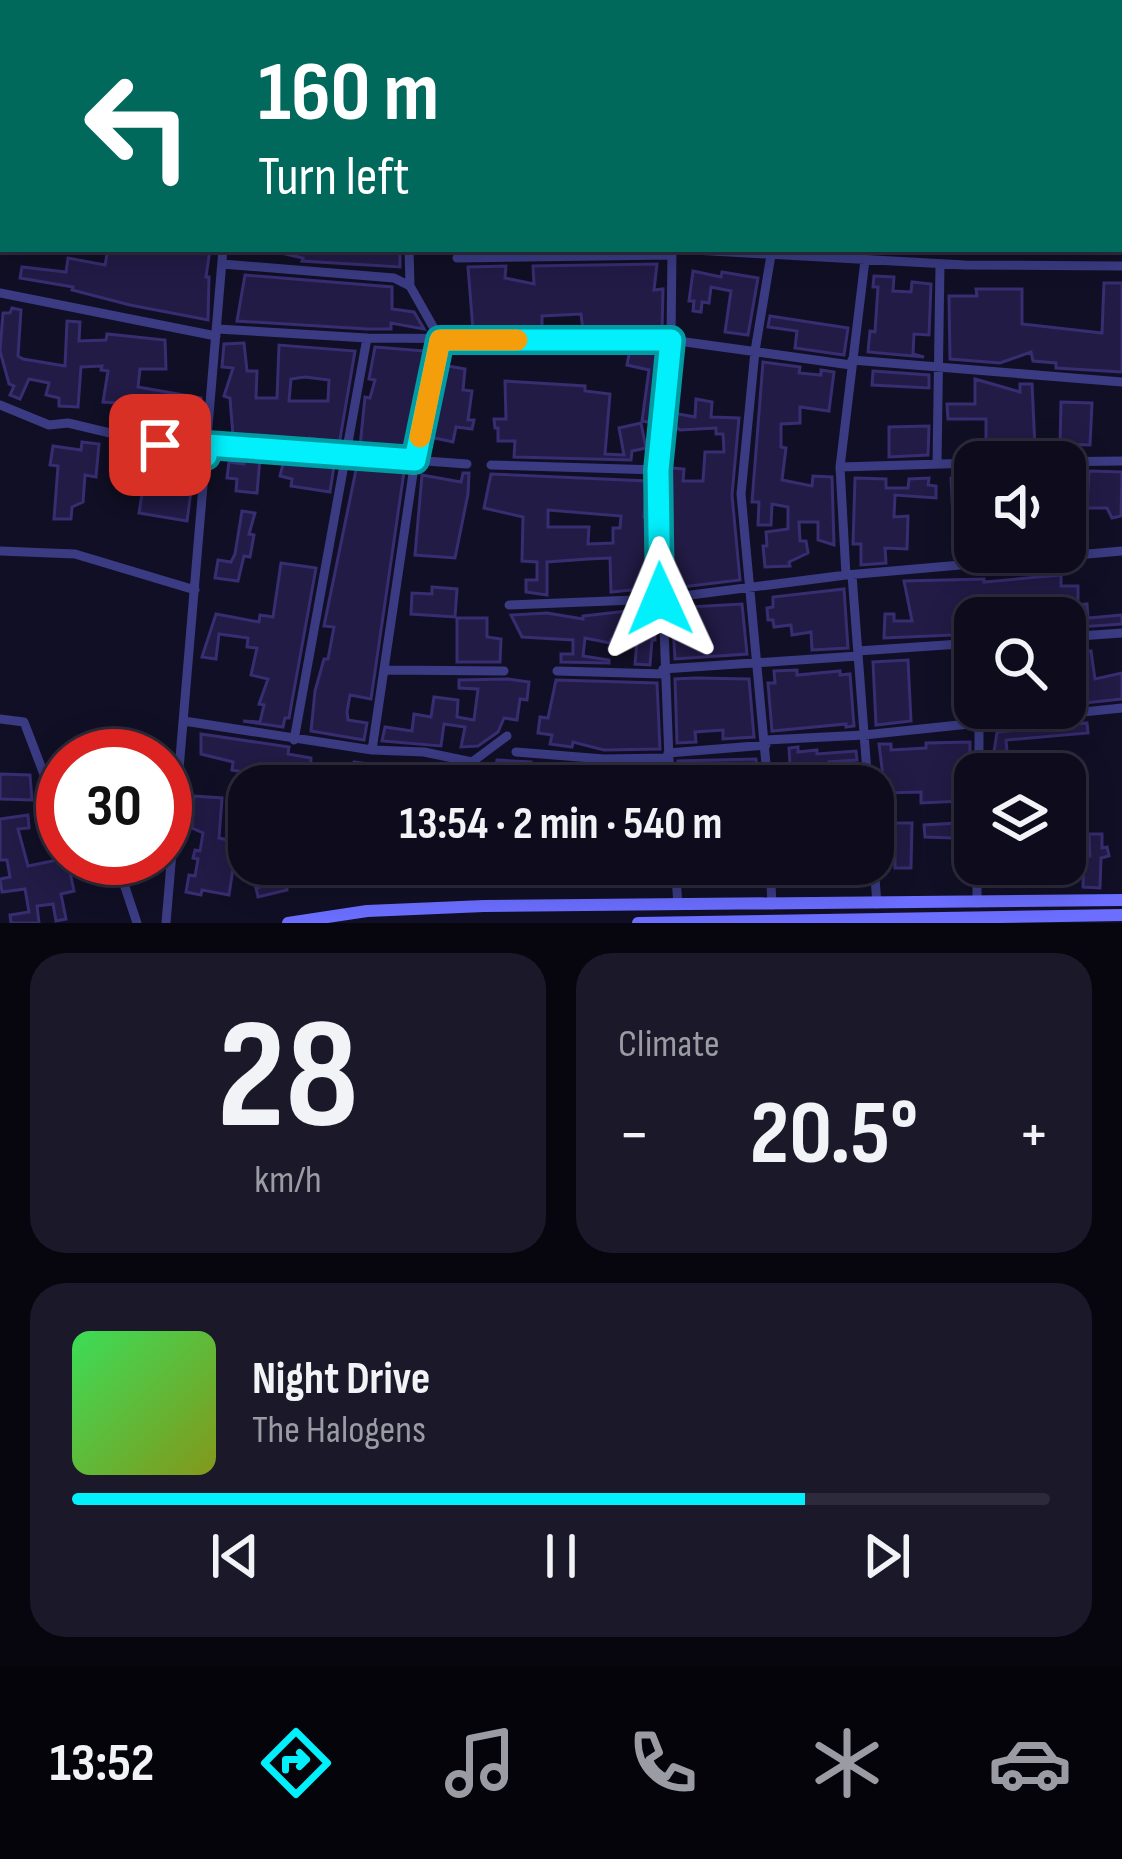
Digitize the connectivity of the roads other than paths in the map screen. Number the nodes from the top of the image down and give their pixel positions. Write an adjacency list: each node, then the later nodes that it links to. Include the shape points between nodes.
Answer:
1 (224, 252): 10 (street)
2 (410, 252): 15 (street)
3 (642, 252): 8 (street)
4 (673, 252): 20 (street)
5 (772, 252): 9 (street); 21 (street)
6 (965, 252): 12 (street)
7 (1072, 252): 13 (street)
8 (457, 258)
9 (865, 260): 11 (street); 22 (street)
10 (222, 264): 15 (street, via 394,278); 17 (street)
11 (940, 264): 12 (street); 23 (street)
12 (965, 265): 13 (street)
13 (1072, 266): 14 (street)
14 (1122, 266)
15 (410, 286): 19 (street)
16 (0, 293): 17 (street)
17 (217, 332): 18 (street); 26 (street)
18 (367, 338): 19 (street); 27 (street)
19 (444, 339): 20 (street); 28 (street)
20 (671, 340): 21 (street); 36 (street)
21 (755, 351): 22 (street); 40 (street, via 741,494)
22 (852, 362): 23 (street); 35 (street)
23 (938, 369): 24 (street); 32 (street)
24 (1122, 382)
25 (0, 405): 26 (street, via 49,425)
26 (207, 451): 27 (street); 41 (street)
27 (348, 455): 28 (street); 60 (street)
28 (415, 460): 31 (street); 49 (street)
29 (1086, 461): 30 (street)
30 (1122, 461)
31 (467, 464)
32 (937, 464): 33 (street); 35 (street)
33 (954, 464)
34 (491, 465): 36 (street)
35 (840, 466): 39 (street)
36 (658, 470): 42 (street)
37 (0, 551): 41 (street, via 75,554)
38 (1122, 551): 39 (street)
39 (849, 575): 40 (street); 47 (street)
40 (752, 586): 42 (street); 48 (street)
41 (195, 590): 56 (street)
42 (660, 599): 43 (street); 52 (street)
43 (508, 605)
44 (1122, 633): 45 (street)
45 (1086, 636)
46 (954, 645): 47 (street)
47 (858, 653): 48 (street); 58 (street)
48 (759, 663): 52 (street); 61 (street)
49 (385, 670): 50 (street); 62 (street)
50 (504, 671)
51 (557, 671): 52 (street)
52 (664, 672): 65 (street)
53 (1122, 708): 54 (street)
54 (1086, 712)
55 (0, 719): 64 (street, via 24,722)
56 (184, 721): 60 (street); 81 (street)
57 (954, 726): 58 (street)
58 (864, 735): 61 (street); 68 (street)
59 (507, 736): 62 (street, via 472,762)
60 (294, 740): 62 (street)
61 (766, 742): 65 (street); 67 (street)
62 (372, 750)
63 (515, 752): 65 (street)
64 (36, 753)
65 (668, 755): 66 (street)
66 (669, 765)
67 (767, 765)
68 (866, 765)
69 (124, 885): 80 (street)
70 (677, 885): 76 (street)
71 (771, 885): 77 (street)
72 (876, 885): 79 (street)
73 (977, 885): 75 (street)
74 (1122, 900): 75 (main road)
75 (977, 903): 79 (main road)
76 (678, 905): 77 (main road); 82 (main road, via 408,908)
77 (772, 905): 79 (main road)
78 (1122, 915): 79 (main road)
79 (878, 916): 83 (main road)
80 (137, 923)
81 (166, 923)
82 (288, 923)
83 (638, 923)

